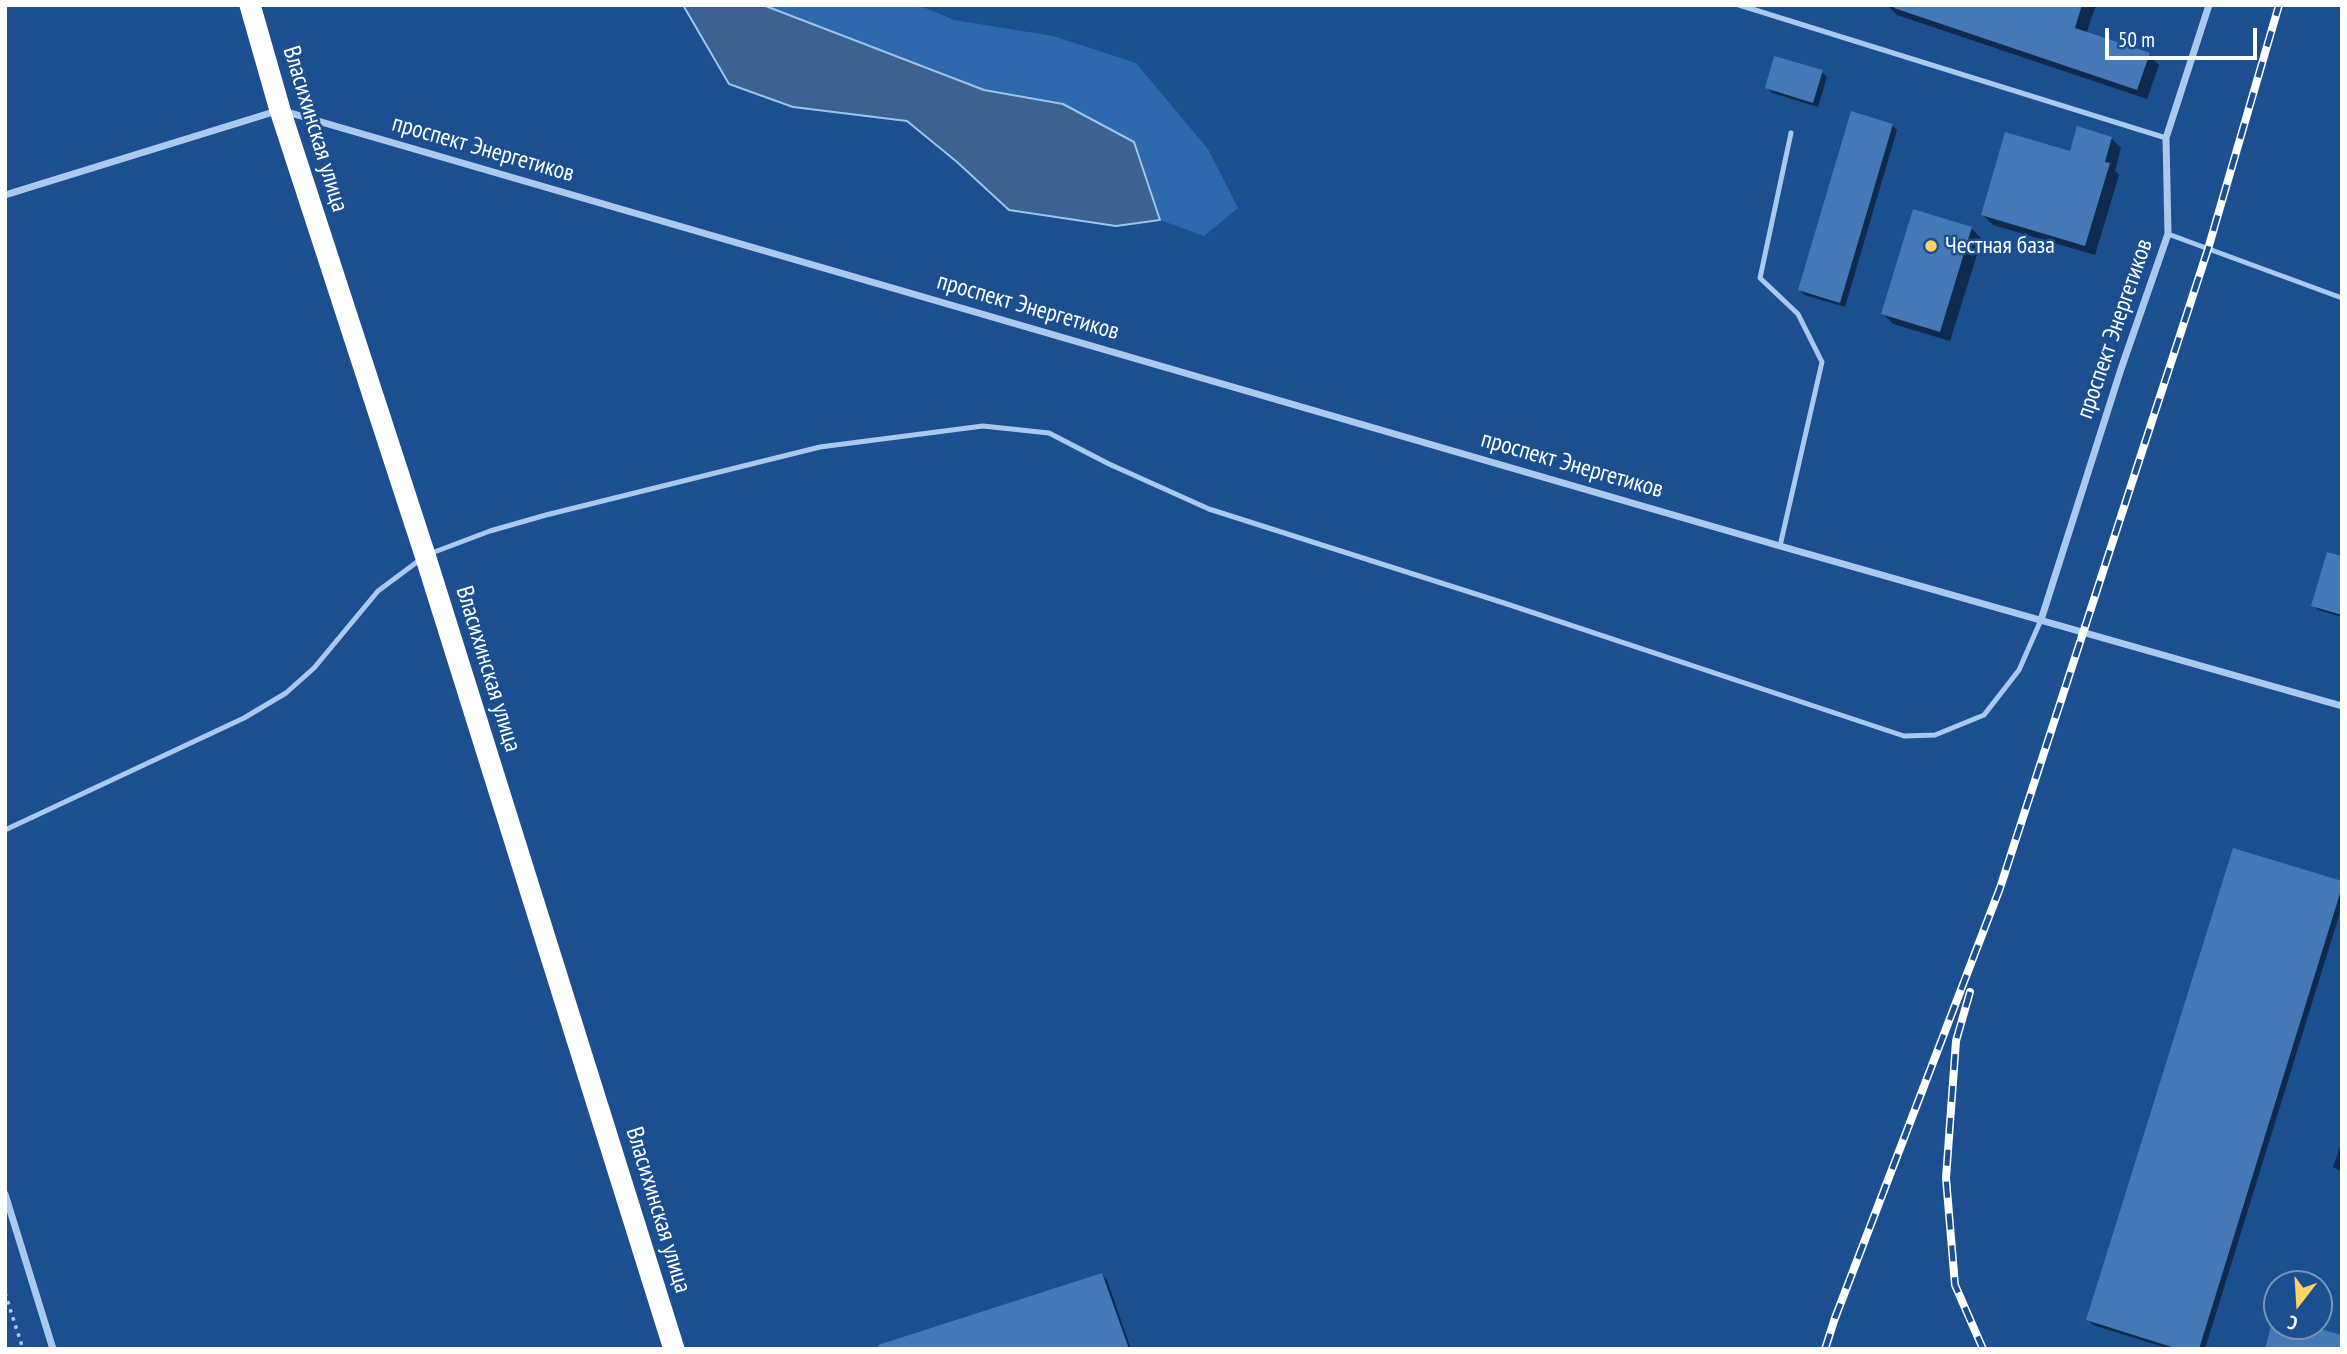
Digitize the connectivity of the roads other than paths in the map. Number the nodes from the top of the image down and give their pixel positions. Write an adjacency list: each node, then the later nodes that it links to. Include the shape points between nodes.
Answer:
1 (250, 5): 4 (highway, Власихинская улица)
2 (1739, 5): 6 (lane)
3 (2209, 5): 6 (street, проспект Энергетиков)
4 (280, 110): 7 (street); 10 (street, проспект Энергетиков); 11 (highway, Власихинская улица)
5 (1791, 134): 10 (lane, via 1760,278 1798,314 1822,362)
6 (2166, 138): 8 (street, проспект Энергетиков)
7 (5, 195)
8 (2168, 234): 9 (lane); 12 (street, проспект Энергетиков)
9 (2342, 298)
10 (1780, 546): 12 (street, проспект Энергетиков)
11 (425, 555): 12 (lane, via 546,515 820,447 984,426 1049,432 1209,509 1903,736 1935,735 1984,715 2019,670); 14 (lane, via 378,591 314,668 286,693 244,718); 17 (highway, Власихинская улица)
12 (2041, 620): 13 (street, проспект Энергетиков)
13 (2342, 706)
14 (5, 830)
15 (5, 1194): 16 (street)
16 (53, 1349)
17 (674, 1349)

